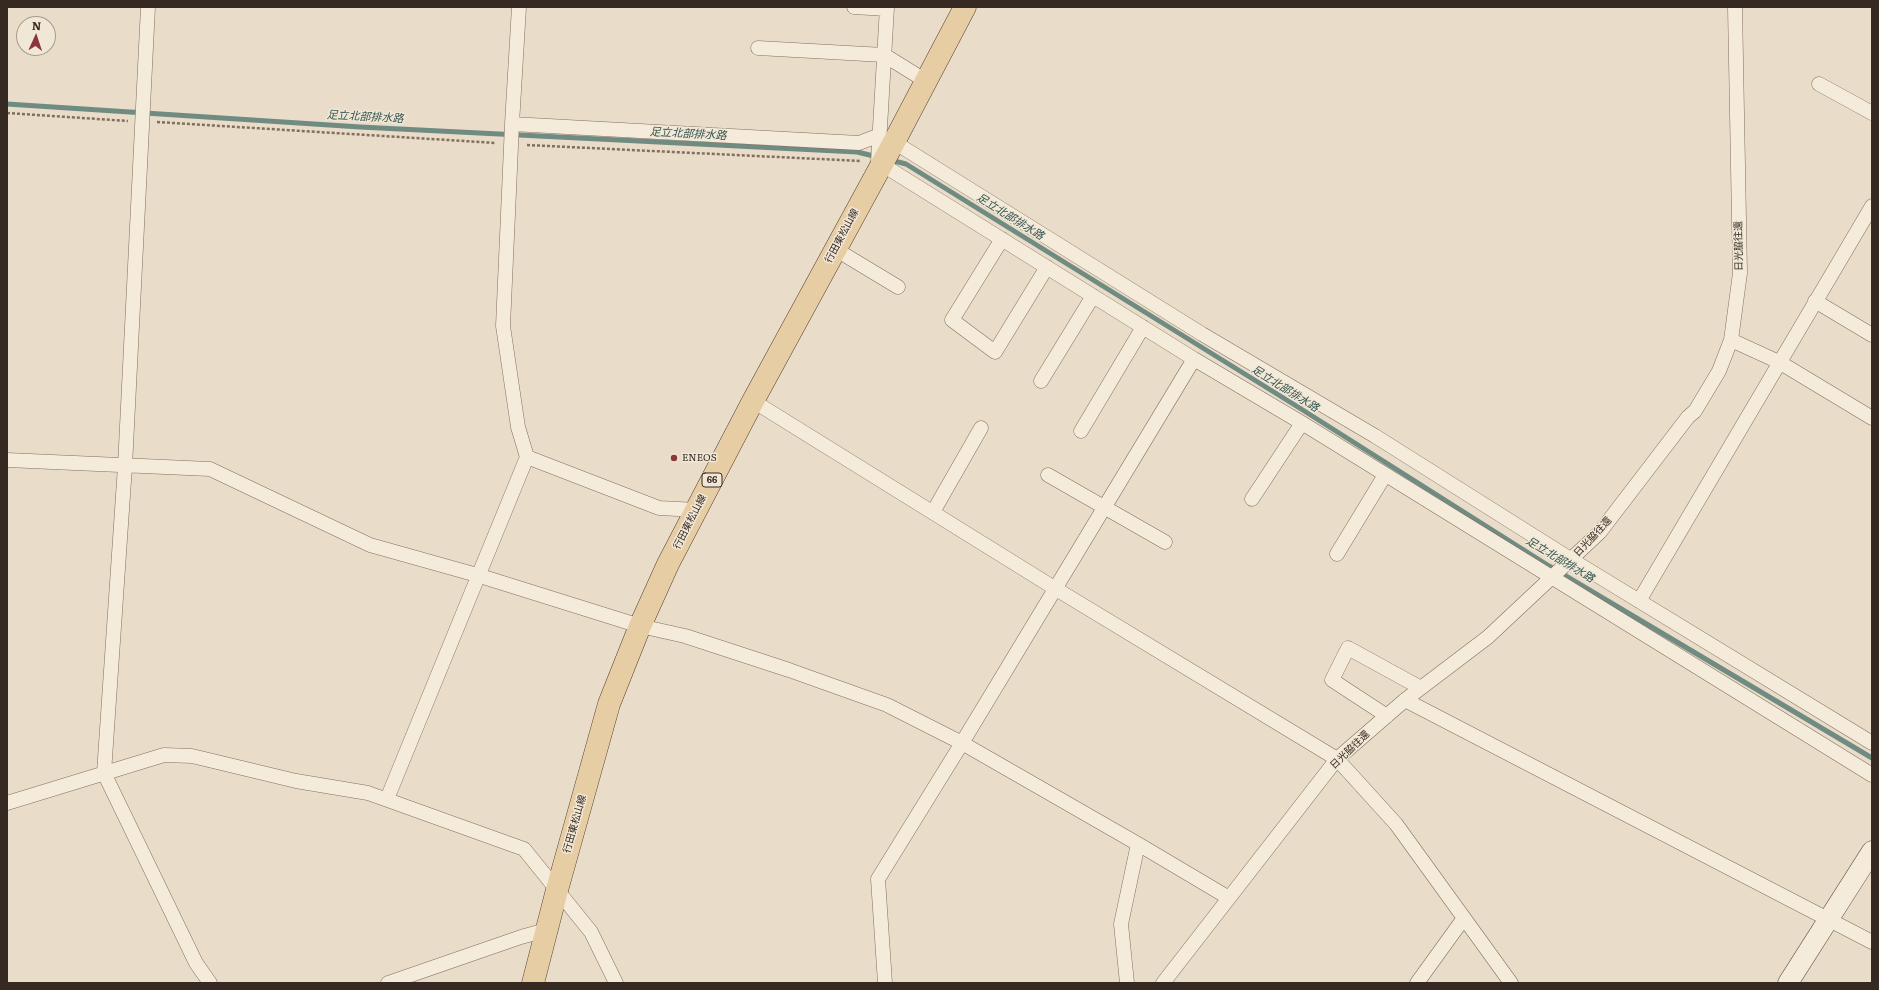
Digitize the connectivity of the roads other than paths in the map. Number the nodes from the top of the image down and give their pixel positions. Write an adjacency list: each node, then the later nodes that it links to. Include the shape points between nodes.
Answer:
1 (148, 7): 35 (street)
2 (519, 7): 12 (street)
3 (854, 7): 6 (street)
4 (965, 7): 9 (main road, 行田東松山線 / 66)
5 (1735, 7): 24 (street, 日光脇往還, via 1740,273)
6 (887, 8): 8 (street)
7 (758, 48): 8 (street)
8 (884, 55): 9 (street); 13 (street)
9 (926, 80): 13 (main road, 行田東松山線 / 66)
10 (1819, 84): 11 (street)
11 (1872, 113)
12 (512, 124): 13 (street, via 859,143); 33 (street, via 503,326 518,427)
13 (887, 138): 14 (main road, 行田東松山線 / 66); 44 (street, via 1202,334 1375,436)
14 (880, 163): 16 (street); 17 (main road, 行田東松山線 / 66)
15 (1872, 206): 21 (street)
16 (1002, 239): 18 (street); 18 (street, via 952,320 995,352)
17 (835, 249): 19 (street); 28 (main road, 行田東松山線 / 66)
18 (1047, 267): 20 (street)
19 (898, 287)
20 (1093, 296): 22 (street); 27 (street)
21 (1815, 302): 23 (street); 26 (street)
22 (1143, 327): 25 (street); 32 (street)
23 (1872, 335)
24 (1731, 340): 26 (street); 44 (street, 日光脇往還, via 1719,371 1695,411 1600,532)
25 (1194, 359): 30 (street); 39 (street)
26 (1779, 362): 29 (street); 48 (street)
27 (1041, 381)
28 (753, 401): 40 (main road, 行田東松山線 / 66); 41 (street)
29 (1872, 418)
30 (1302, 423): 37 (street); 38 (street)
31 (981, 428): 41 (street)
32 (1081, 431)
33 (527, 457): 40 (street, via 659,508); 45 (street)
34 (7, 460): 35 (street)
35 (125, 466): 45 (street, via 210,469 370,545); 56 (street)
36 (1048, 475): 39 (street)
37 (1386, 475): 43 (street); 46 (street)
38 (1252, 499)
39 (1104, 509): 42 (street); 47 (street)
40 (697, 510): 49 (main road, 行田東松山線 / 66, via 668,564)
41 (933, 512): 47 (street)
42 (1165, 542)
43 (1337, 554)
44 (1572, 560): 46 (street, 日光脇往還); 48 (street)
45 (478, 575): 49 (street); 58 (street)
46 (1552, 578): 50 (street, 日光脇往還, via 1488,637); 57 (street)
47 (1056, 588): 53 (street); 55 (street)
48 (1639, 601): 54 (street)
49 (640, 626): 53 (street, via 685,636 881,703); 62 (main road, 行田東松山線 / 66, via 609,704)
50 (1421, 688): 51 (street, 日光脇往還); 52 (street, via 1348,648 1332,680)
51 (1405, 700): 52 (street, 日光脇往還); 65 (street)
52 (1387, 716): 55 (street, 日光脇往還)
53 (962, 743): 60 (street); 72 (street, via 878,879)
54 (1872, 743)
55 (1337, 759): 63 (street, 日光脇往還); 64 (street, via 1396,824)
56 (104, 773): 58 (street, via 164,755 192,756); 59 (street); 68 (street, via 196,962)
57 (1872, 775)
58 (387, 799): 62 (street, via 524,849)
59 (7, 803)
60 (1138, 844): 63 (street); 73 (street, via 1121,924)
61 (1872, 851): 65 (street)
62 (556, 890): 66 (main road, 行田東松山線 / 66); 71 (street, via 591,932)
63 (1229, 898): 74 (street, 日光脇往還)
64 (1464, 918): 75 (street); 76 (street)
65 (1829, 919): 67 (street); 77 (street)
66 (546, 930): 69 (street); 70 (main road, 行田東松山線 / 66)
67 (1872, 942)
68 (210, 983)
69 (388, 983)
70 (533, 983)
71 (616, 983)
72 (885, 983)
73 (1127, 983)
74 (1163, 983)
75 (1417, 983)
76 (1511, 983)
77 (1788, 983)

